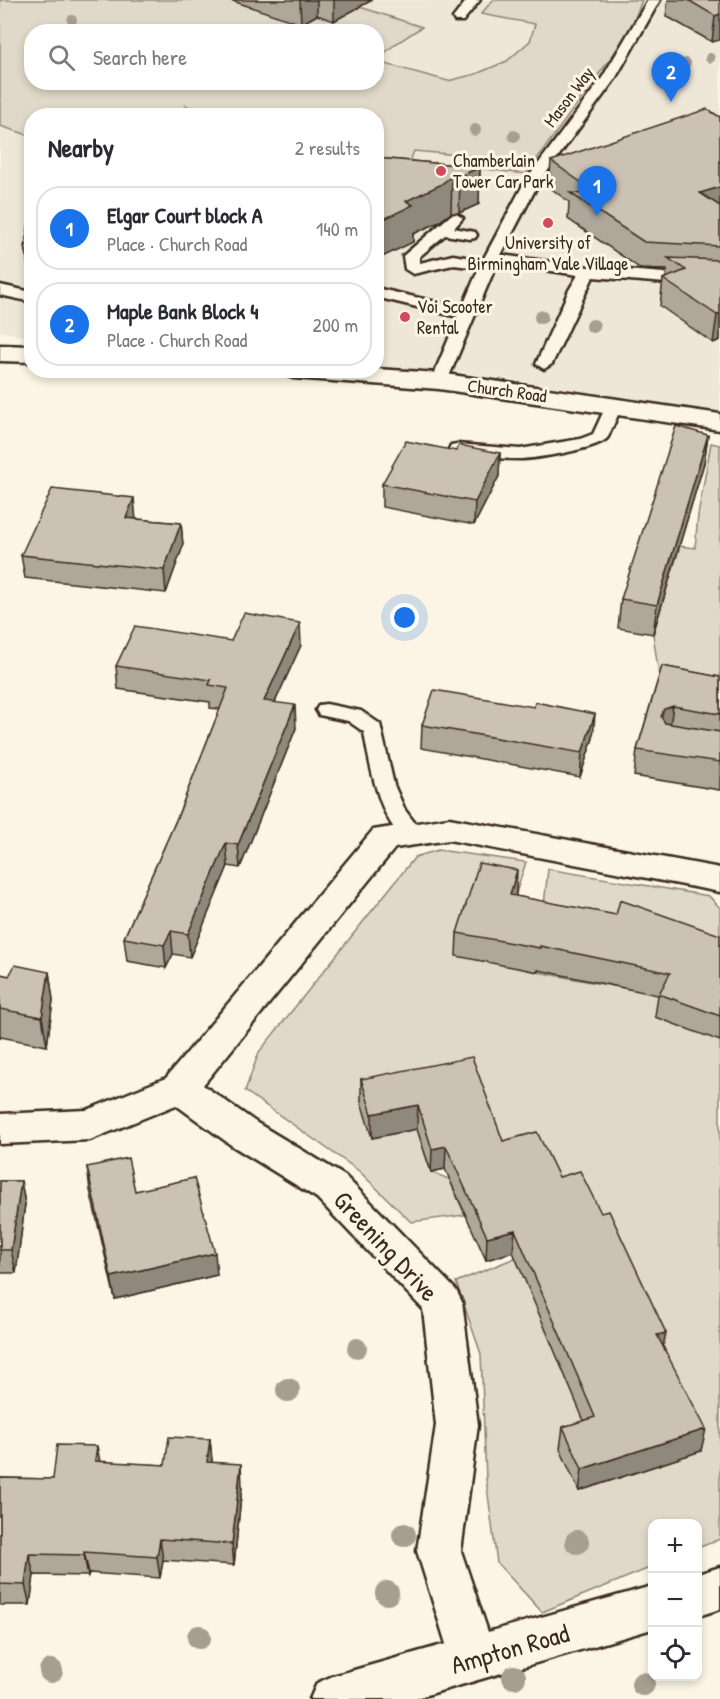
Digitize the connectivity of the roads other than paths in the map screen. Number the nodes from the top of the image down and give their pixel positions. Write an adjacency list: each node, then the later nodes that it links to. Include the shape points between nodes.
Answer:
1 (474, 0): 3 (lane)
2 (654, 0): 8 (lane, Mason Way, via 608,79 531,183)
3 (459, 18)
4 (456, 218): 5 (lane)
5 (438, 233): 6 (lane); 7 (lane); 7 (lane, via 411,256 413,269)
6 (470, 235)
7 (453, 260): 8 (lane)
8 (490, 261): 9 (lane); 14 (lane, Mason Way)
9 (588, 272): 10 (lane); 17 (lane)
10 (720, 280)
11 (0, 290): 13 (lane)
12 (384, 294): 14 (lane)
13 (24, 295)
14 (466, 314): 19 (lane, Mason Way)
15 (0, 352): 16 (street)
16 (24, 354)
17 (544, 364)
18 (384, 377): 19 (street, Church Road)
19 (440, 381): 20 (street, Church Road)
20 (614, 406): 21 (street, Church Road); 22 (lane, via 600,437 583,443 520,454)
21 (720, 422)
22 (457, 448)
23 (326, 710): 24 (lane, via 354,716 373,729 384,785 396,813)
24 (413, 834): 25 (street, via 449,829); 26 (street, via 385,838)
25 (720, 880)
26 (179, 1088): 27 (street, via 90,1125); 31 (street, Greening Drive, via 244,1134 331,1187 442,1302 457,1425 439,1551)
27 (0, 1130)
28 (720, 1588): 29 (street)
29 (702, 1594)
30 (648, 1609): 31 (street, Ampton Road)
31 (474, 1659): 32 (street, Ampton Road)
32 (333, 1699)

